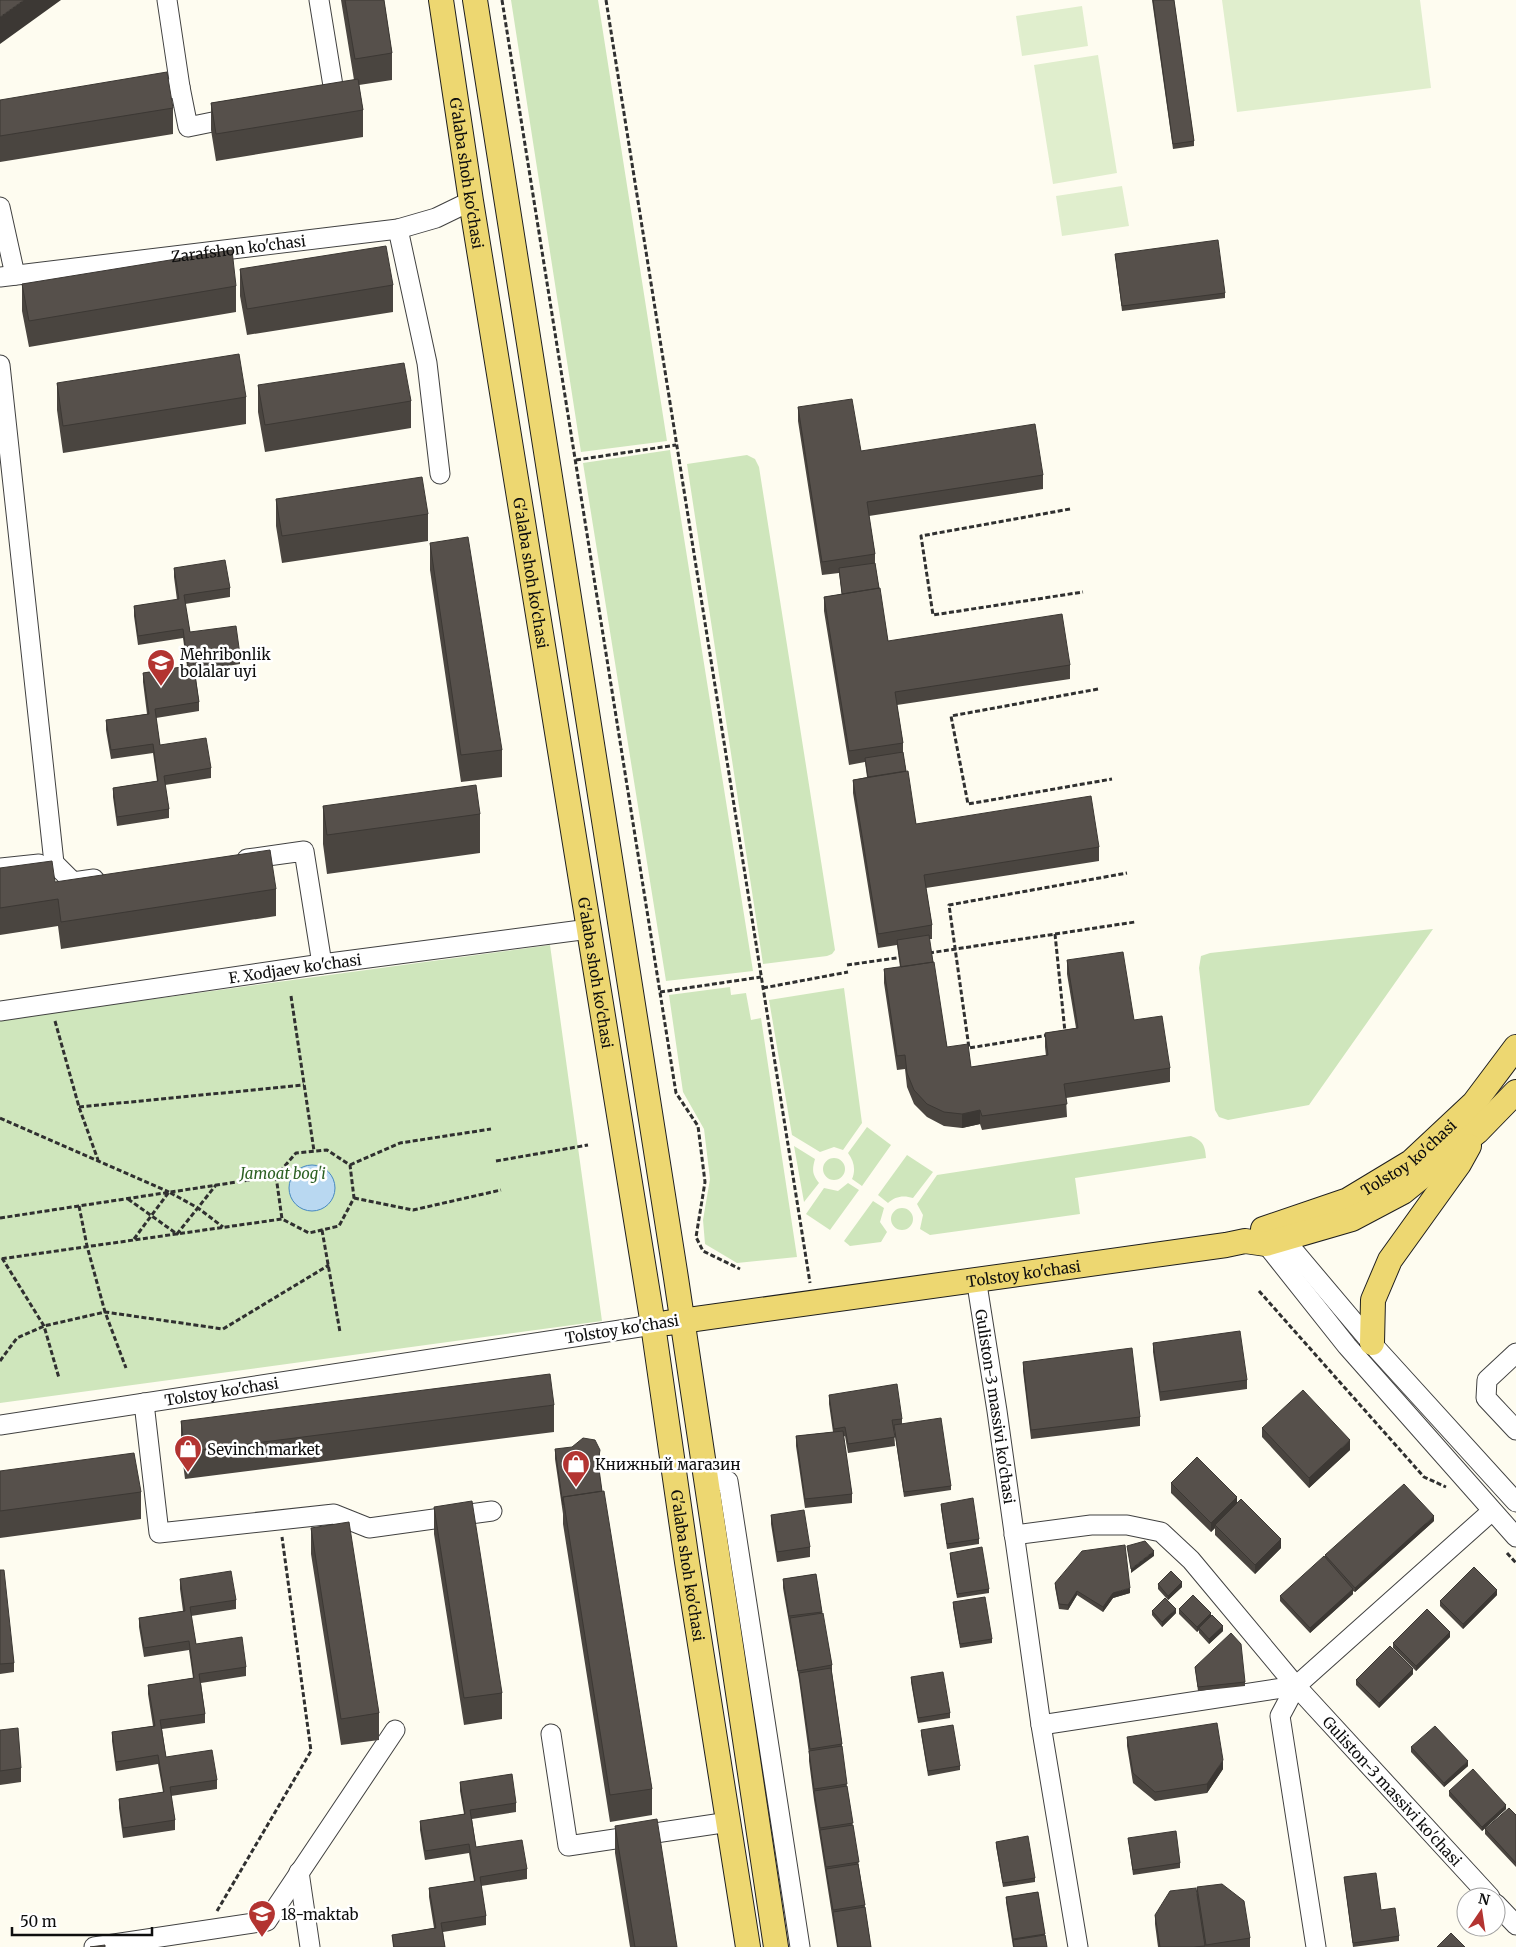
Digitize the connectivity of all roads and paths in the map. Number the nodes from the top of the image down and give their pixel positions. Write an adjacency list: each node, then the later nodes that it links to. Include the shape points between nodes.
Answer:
1 (167, 0): 7 (street)
2 (319, 0): 9 (street, via 335,98)
3 (441, 0): 11 (main road, G'alaba shoh ko'chasi)
4 (475, 0): 79 (main road, G'alaba shoh ko'chasi)
5 (502, 0): 17 (path)
6 (606, 0): 16 (path)
7 (180, 87): 8 (street); 10 (street, via 188,127)
8 (132, 96)
9 (308, 103)
10 (252, 114)
11 (471, 201): 13 (street, Zarafshon ko'chasi, via 436,218); 29 (main road, G'alaba shoh ko'chasi)
12 (0, 207): 14 (street)
13 (398, 229): 14 (street, Zarafshon ko'chasi); 18 (street, via 427,363)
14 (7, 276)
15 (0, 365): 24 (street)
16 (676, 445): 17 (path); 37 (path)
17 (576, 460): 39 (path)
18 (440, 474)
19 (1070, 509): 20 (path, via 921,536 933,615)
20 (1083, 592)
21 (1098, 689): 22 (path, via 952,716 968,804)
22 (1112, 779)
23 (227, 862): 34 (street, via 304,851)
24 (54, 863): 25 (street); 27 (street, via 73,882)
25 (0, 868)
26 (1127, 873): 31 (path, via 949,905)
27 (111, 877)
28 (1135, 922): 30 (path)
29 (589, 929): 34 (street, F. Xodjaev ko'chasi); 80 (main road, G'alaba shoh ko'chasi)
30 (1055, 934): 31 (path); 31 (path, via 1066,1032 969,1048)
31 (955, 949): 32 (path)
32 (926, 953)
33 (906, 956): 35 (path)
34 (322, 964): 41 (street, F. Xodjaev ko'chasi)
35 (847, 965)
36 (848, 972): 38 (path)
37 (761, 977): 38 (path); 39 (path)
38 (763, 988): 77 (path)
39 (660, 992): 74 (path, via 676,1093 698,1126 705,1182 696,1236 703,1251)
40 (291, 996): 44 (path)
41 (50, 1003): 42 (street, F. Xodjaev ko'chasi); 46 (path)
42 (0, 1010)
43 (1516, 1047): 69 (main road, Tolstoy ko'chasi, via 1474,1103 1411,1162 1348,1200)
44 (304, 1085): 46 (path); 51 (path)
45 (1516, 1092): 49 (main road, Tolstoy ko'chasi)
46 (79, 1107): 52 (path)
47 (0, 1118): 52 (path)
48 (491, 1129): 54 (path, via 400,1143)
49 (1477, 1132): 69 (main road, Tolstoy ko'chasi, via 1403,1192 1352,1219); 83 (main road, via 1459,1164 1390,1260 1373,1300)
50 (588, 1144): 53 (path)
51 (314, 1151): 54 (path, via 327,1150); 55 (path, via 296,1152)
52 (98, 1161): 58 (path)
53 (496, 1161)
54 (350, 1166): 60 (path)
55 (276, 1176): 56 (path); 65 (path)
56 (216, 1185): 58 (path); 62 (path)
57 (501, 1190): 60 (path, via 413,1210)
58 (169, 1192): 59 (path); 62 (path); 63 (path)
59 (128, 1198): 61 (path); 63 (path)
60 (354, 1198): 67 (path, via 339,1226)
61 (79, 1206): 64 (path); 71 (path)
62 (198, 1208): 66 (path); 68 (path)
63 (151, 1215): 68 (path); 70 (path)
64 (0, 1218)
65 (282, 1219): 66 (path); 67 (path, via 309,1232)
66 (223, 1227): 68 (path)
67 (322, 1230): 73 (path)
68 (177, 1234): 70 (path)
69 (1266, 1235): 75 (main road, Tolstoy ko'chasi, via 1217,1246); 83 (street); 95 (street, via 1347,1346)
70 (134, 1240): 71 (path)
71 (87, 1246): 72 (path); 78 (path)
72 (1, 1258): 81 (path)
73 (328, 1265): 78 (path, via 223,1329); 82 (path)
74 (740, 1269)
75 (976, 1278): 77 (main road, Tolstoy ko'chasi); 97 (street, Guliston-3 massivi ko'chasi)
76 (1259, 1291): 92 (path, via 1424,1477)
77 (813, 1302): 79 (main road, Tolstoy ko'chasi)
78 (105, 1312): 81 (path); 86 (path)
79 (682, 1320): 80 (main road, Tolstoy ko'chasi); 91 (main road, G'alaba shoh ko'chasi)
80 (653, 1325): 88 (street, Tolstoy ko'chasi); 104 (main road, G'alaba shoh ko'chasi)
81 (44, 1326): 85 (path, via 17,1338); 87 (path)
82 (340, 1332)
83 (1372, 1343): 93 (street)
84 (1516, 1353): 90 (street, via 1487,1380 1486,1398)
85 (0, 1361)
86 (126, 1368)
87 (59, 1378)
88 (144, 1403): 89 (street, Tolstoy ko'chasi); 96 (street, via 159,1533)
89 (0, 1425)
90 (1516, 1430)
91 (706, 1480): 113 (main road, G'alaba shoh ko'chasi); 114 (street, via 728,1481)
92 (1451, 1489)
93 (1516, 1502)
94 (492, 1511): 96 (street, via 369,1528 334,1514)
95 (1492, 1511): 98 (street); 100 (street)
96 (280, 1519): 109 (path, via 311,1751)
97 (1014, 1535): 100 (street, Guliston-3 massivi ko'chasi, via 1127,1524 1161,1532 1191,1560); 101 (street, Guliston-3 massivi ko'chasi)
98 (1510, 1543): 99 (path)
99 (1516, 1563)
100 (1296, 1686): 101 (street); 106 (street, Guliston-3 massivi ko'chasi); 116 (street, via 1280,1716)
101 (1041, 1725): 115 (street, Guliston-3 massivi ko'chasi)
102 (394, 1730): 105 (street)
103 (551, 1734): 104 (street, via 568,1846)
104 (729, 1822): 112 (main road, G'alaba shoh ko'chasi)
105 (299, 1872): 109 (street, via 267,1921); 111 (street)
106 (1481, 1887)
107 (1506, 1914): 108 (street)
108 (1516, 1925)
109 (206, 1930): 110 (street)
110 (94, 1947)
111 (310, 1947)
112 (748, 1947)
113 (776, 1947)
114 (800, 1947)
115 (1078, 1947)
116 (1316, 1947)

